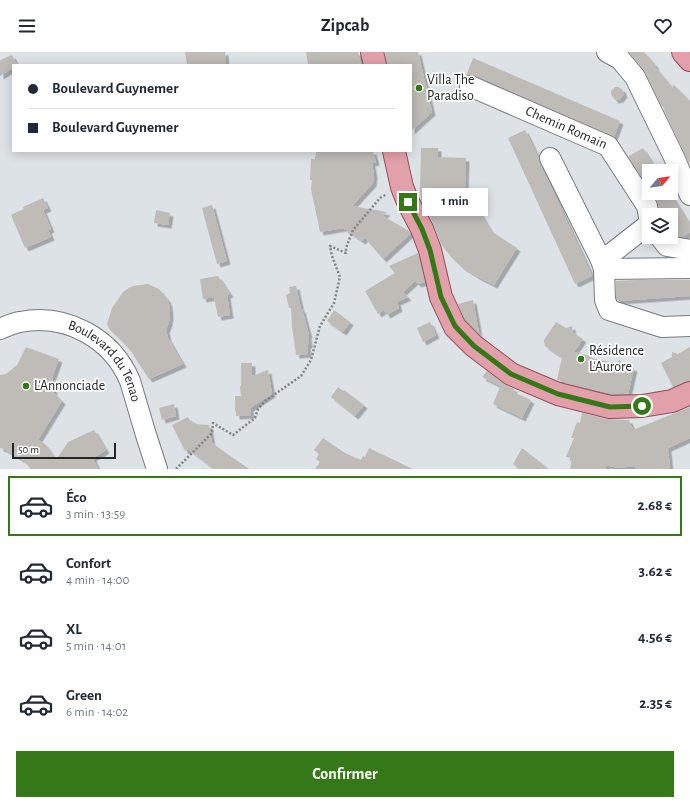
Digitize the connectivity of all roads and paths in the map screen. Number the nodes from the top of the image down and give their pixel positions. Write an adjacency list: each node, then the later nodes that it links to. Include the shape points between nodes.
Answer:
1 (372, 52): 5 (main road)
2 (607, 52): 10 (street, via 620,59 635,77)
3 (683, 52): 4 (main road)
4 (690, 60)
5 (375, 64)
6 (470, 86): 11 (street, Chemin Romain, via 608,146)
7 (394, 152): 9 (main road)
8 (550, 158): 15 (street)
9 (402, 187): 19 (main road, via 422,229 430,250 441,297 455,326 474,346 511,374 558,394 610,407 642,406 672,401); 21 (path, via 380,198 353,230 346,253 330,246 340,277 334,303 320,326 311,360 301,376 265,401 255,418 233,435 212,423 212,433)
10 (690, 195)
11 (647, 208)
12 (642, 229): 15 (street, via 612,253)
13 (665, 244): 14 (street)
14 (690, 250)
15 (602, 265): 16 (street); 17 (street, via 605,300 609,310 662,327)
16 (690, 268)
17 (690, 326)
18 (0, 328): 20 (street, Boulevard du Tenao, via 20,322 55,322 81,330 104,344 127,373)
19 (690, 393)
20 (157, 469)
21 (176, 469)

